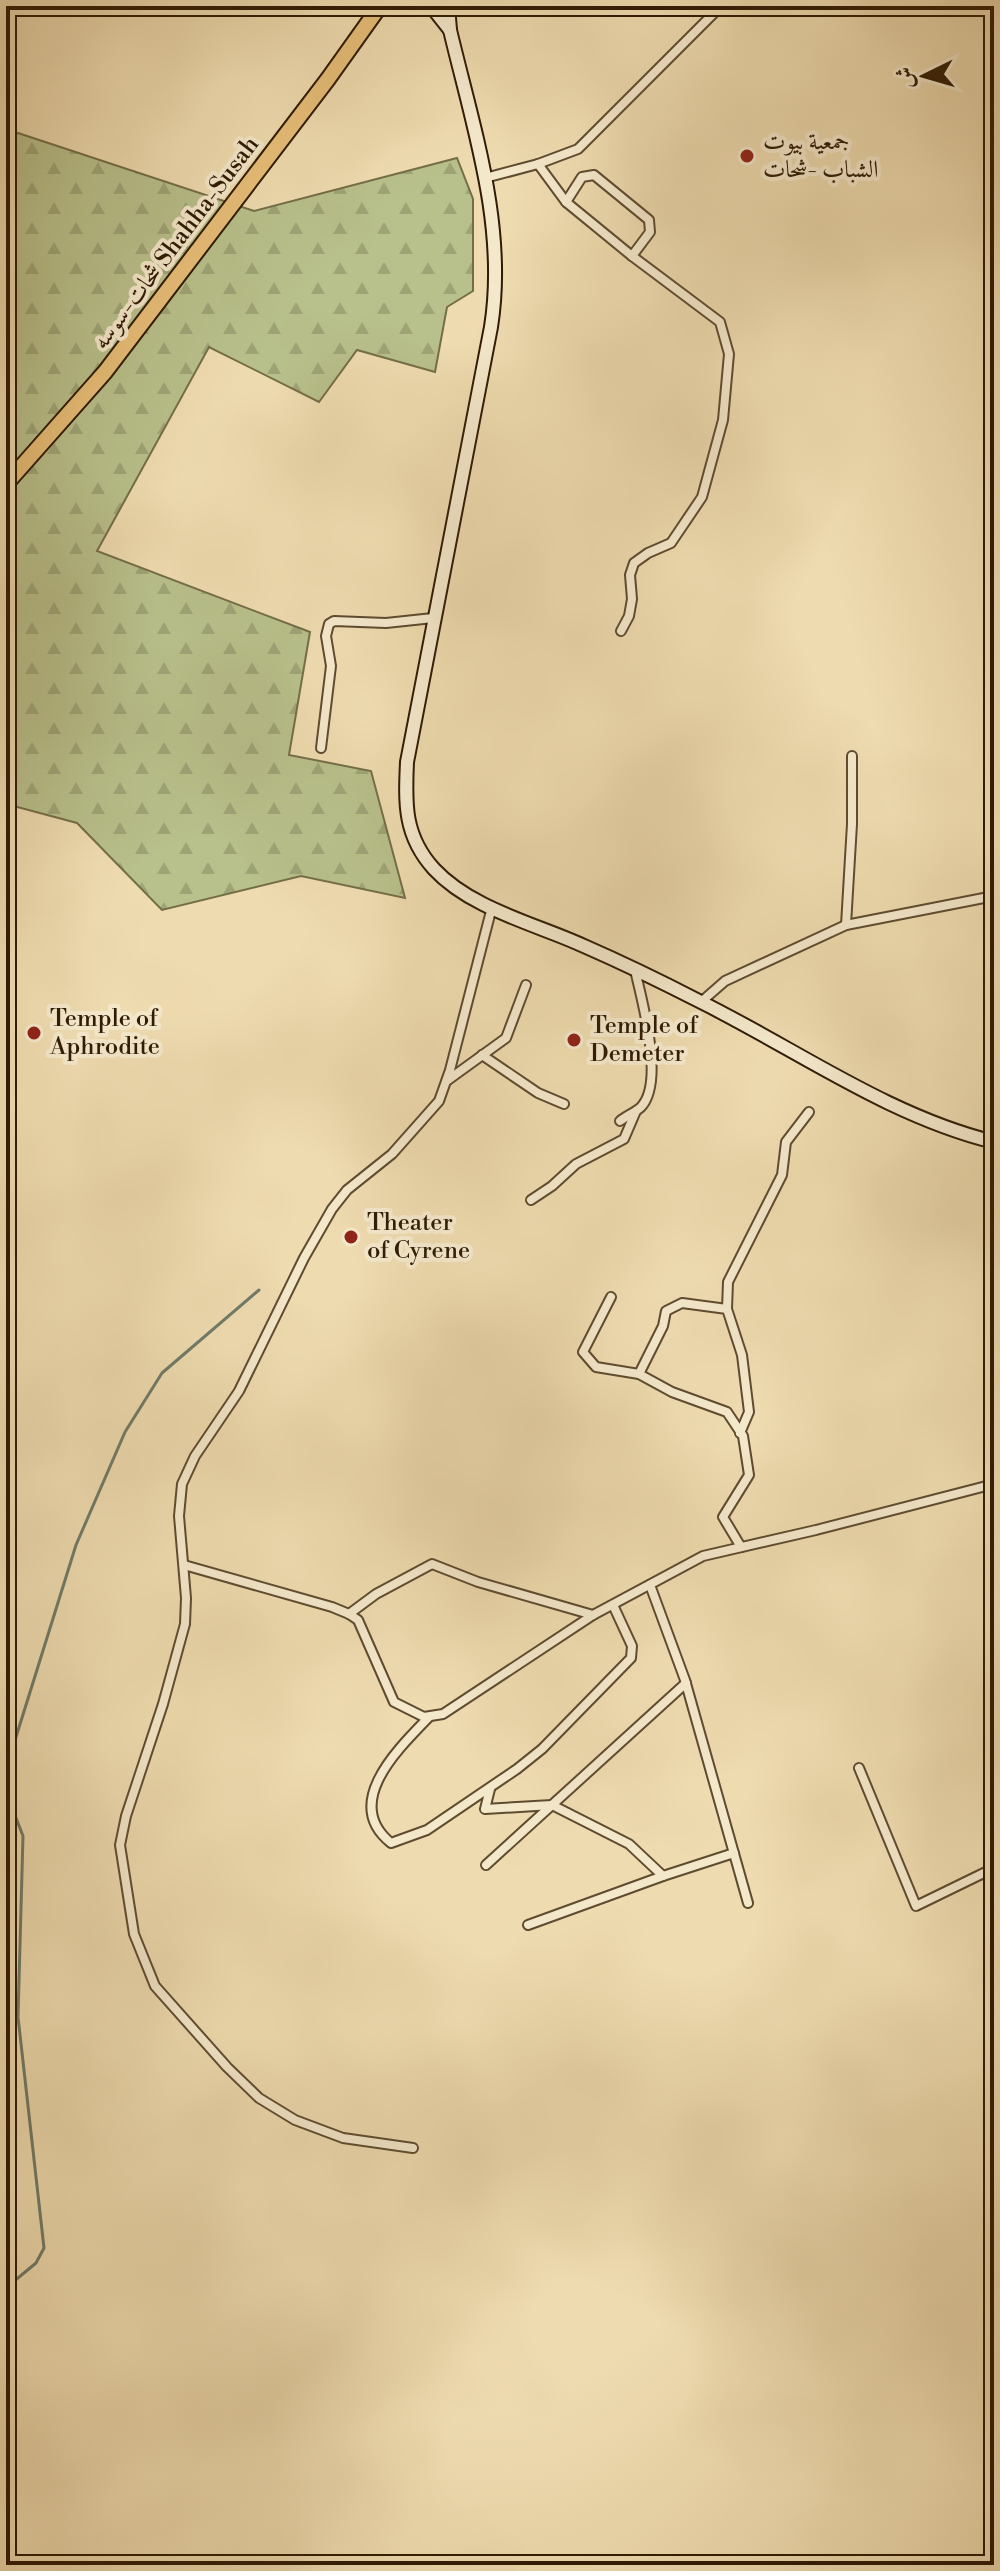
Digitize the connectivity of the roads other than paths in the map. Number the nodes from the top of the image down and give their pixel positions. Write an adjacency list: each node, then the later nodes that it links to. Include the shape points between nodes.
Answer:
1 (380, 6): 6 (main road, شحات-سوسه Shahha-Susah)
2 (392, 6): 6 (main road, شحات-سوسه Shahha-Susah)
3 (431, 6): 7 (main road)
4 (448, 6): 7 (main road)
5 (721, 6): 8 (street, via 578,149)
6 (372, 20): 12 (main road, شحات-سوسه Shahha-Susah, via 105,372)
7 (450, 30): 9 (main road)
8 (538, 164): 9 (street); 10 (street)
9 (485, 178): 13 (main road, via 496,252 495,302)
10 (566, 202): 11 (street); 11 (street, via 582,177 594,175 649,220 650,232)
11 (632, 256): 14 (street, via 720,322 729,354 723,420 702,497 671,543 634,563 629,616)
12 (6, 484)
13 (433, 618): 15 (street, via 329,624 331,666); 18 (main road, via 407,762 409,826 419,852 435,870 459,891)
14 (621, 631)
15 (321, 748)
16 (852, 756): 19 (street)
17 (994, 896): 19 (street)
18 (492, 907): 20 (main road); 24 (street)
19 (846, 925): 22 (street, via 725,981)
20 (635, 970): 22 (main road); 26 (street, via 653,1081)
21 (526, 985): 23 (street, via 506,1038)
22 (701, 1002): 29 (main road, via 896,1105)
23 (482, 1055): 24 (street); 25 (street)
24 (447, 1081): 37 (street, via 439,1101 418,1126 332,1209 239,1391 195,1456 179,1500)
25 (564, 1104)
26 (637, 1110): 28 (street); 30 (street, via 624,1139 576,1164)
27 (809, 1112): 32 (street, via 786,1142 782,1175 728,1282)
28 (620, 1121)
29 (994, 1142)
30 (531, 1200)
31 (611, 1297): 33 (street, via 583,1352 596,1367)
32 (727, 1309): 33 (street, via 682,1303 666,1311); 34 (street, via 742,1355 749,1412)
33 (639, 1374): 34 (street, via 727,1412)
34 (740, 1433): 36 (street, via 749,1475 723,1517)
35 (994, 1484): 36 (street)
36 (741, 1547): 38 (street, via 703,1556)
37 (184, 1565): 40 (street); 53 (street, via 180,1648 120,1845 134,1934 145,1964 155,1986 181,2017 259,2098 295,2120 343,2138)
38 (650, 1585): 39 (street); 42 (street)
39 (613, 1605): 41 (street); 45 (street, via 632,1655 542,1749)
40 (349, 1614): 41 (street, via 432,1564); 43 (street, via 363,1628 394,1702)
41 (593, 1615): 43 (street, via 443,1714)
42 (686, 1683): 46 (street); 47 (street)
43 (429, 1717): 45 (street, via 390,1759 373,1794 372,1812 387,1840 427,1830)
44 (859, 1768): 49 (street, via 916,1906)
45 (490, 1788): 46 (street, via 485,1809)
46 (552, 1805): 48 (street); 50 (street, via 629,1844)
47 (734, 1853): 50 (street); 51 (street)
48 (486, 1865)
49 (994, 1868)
50 (663, 1876): 52 (street)
51 (748, 1903)
52 (528, 1925)
53 (413, 2148)

